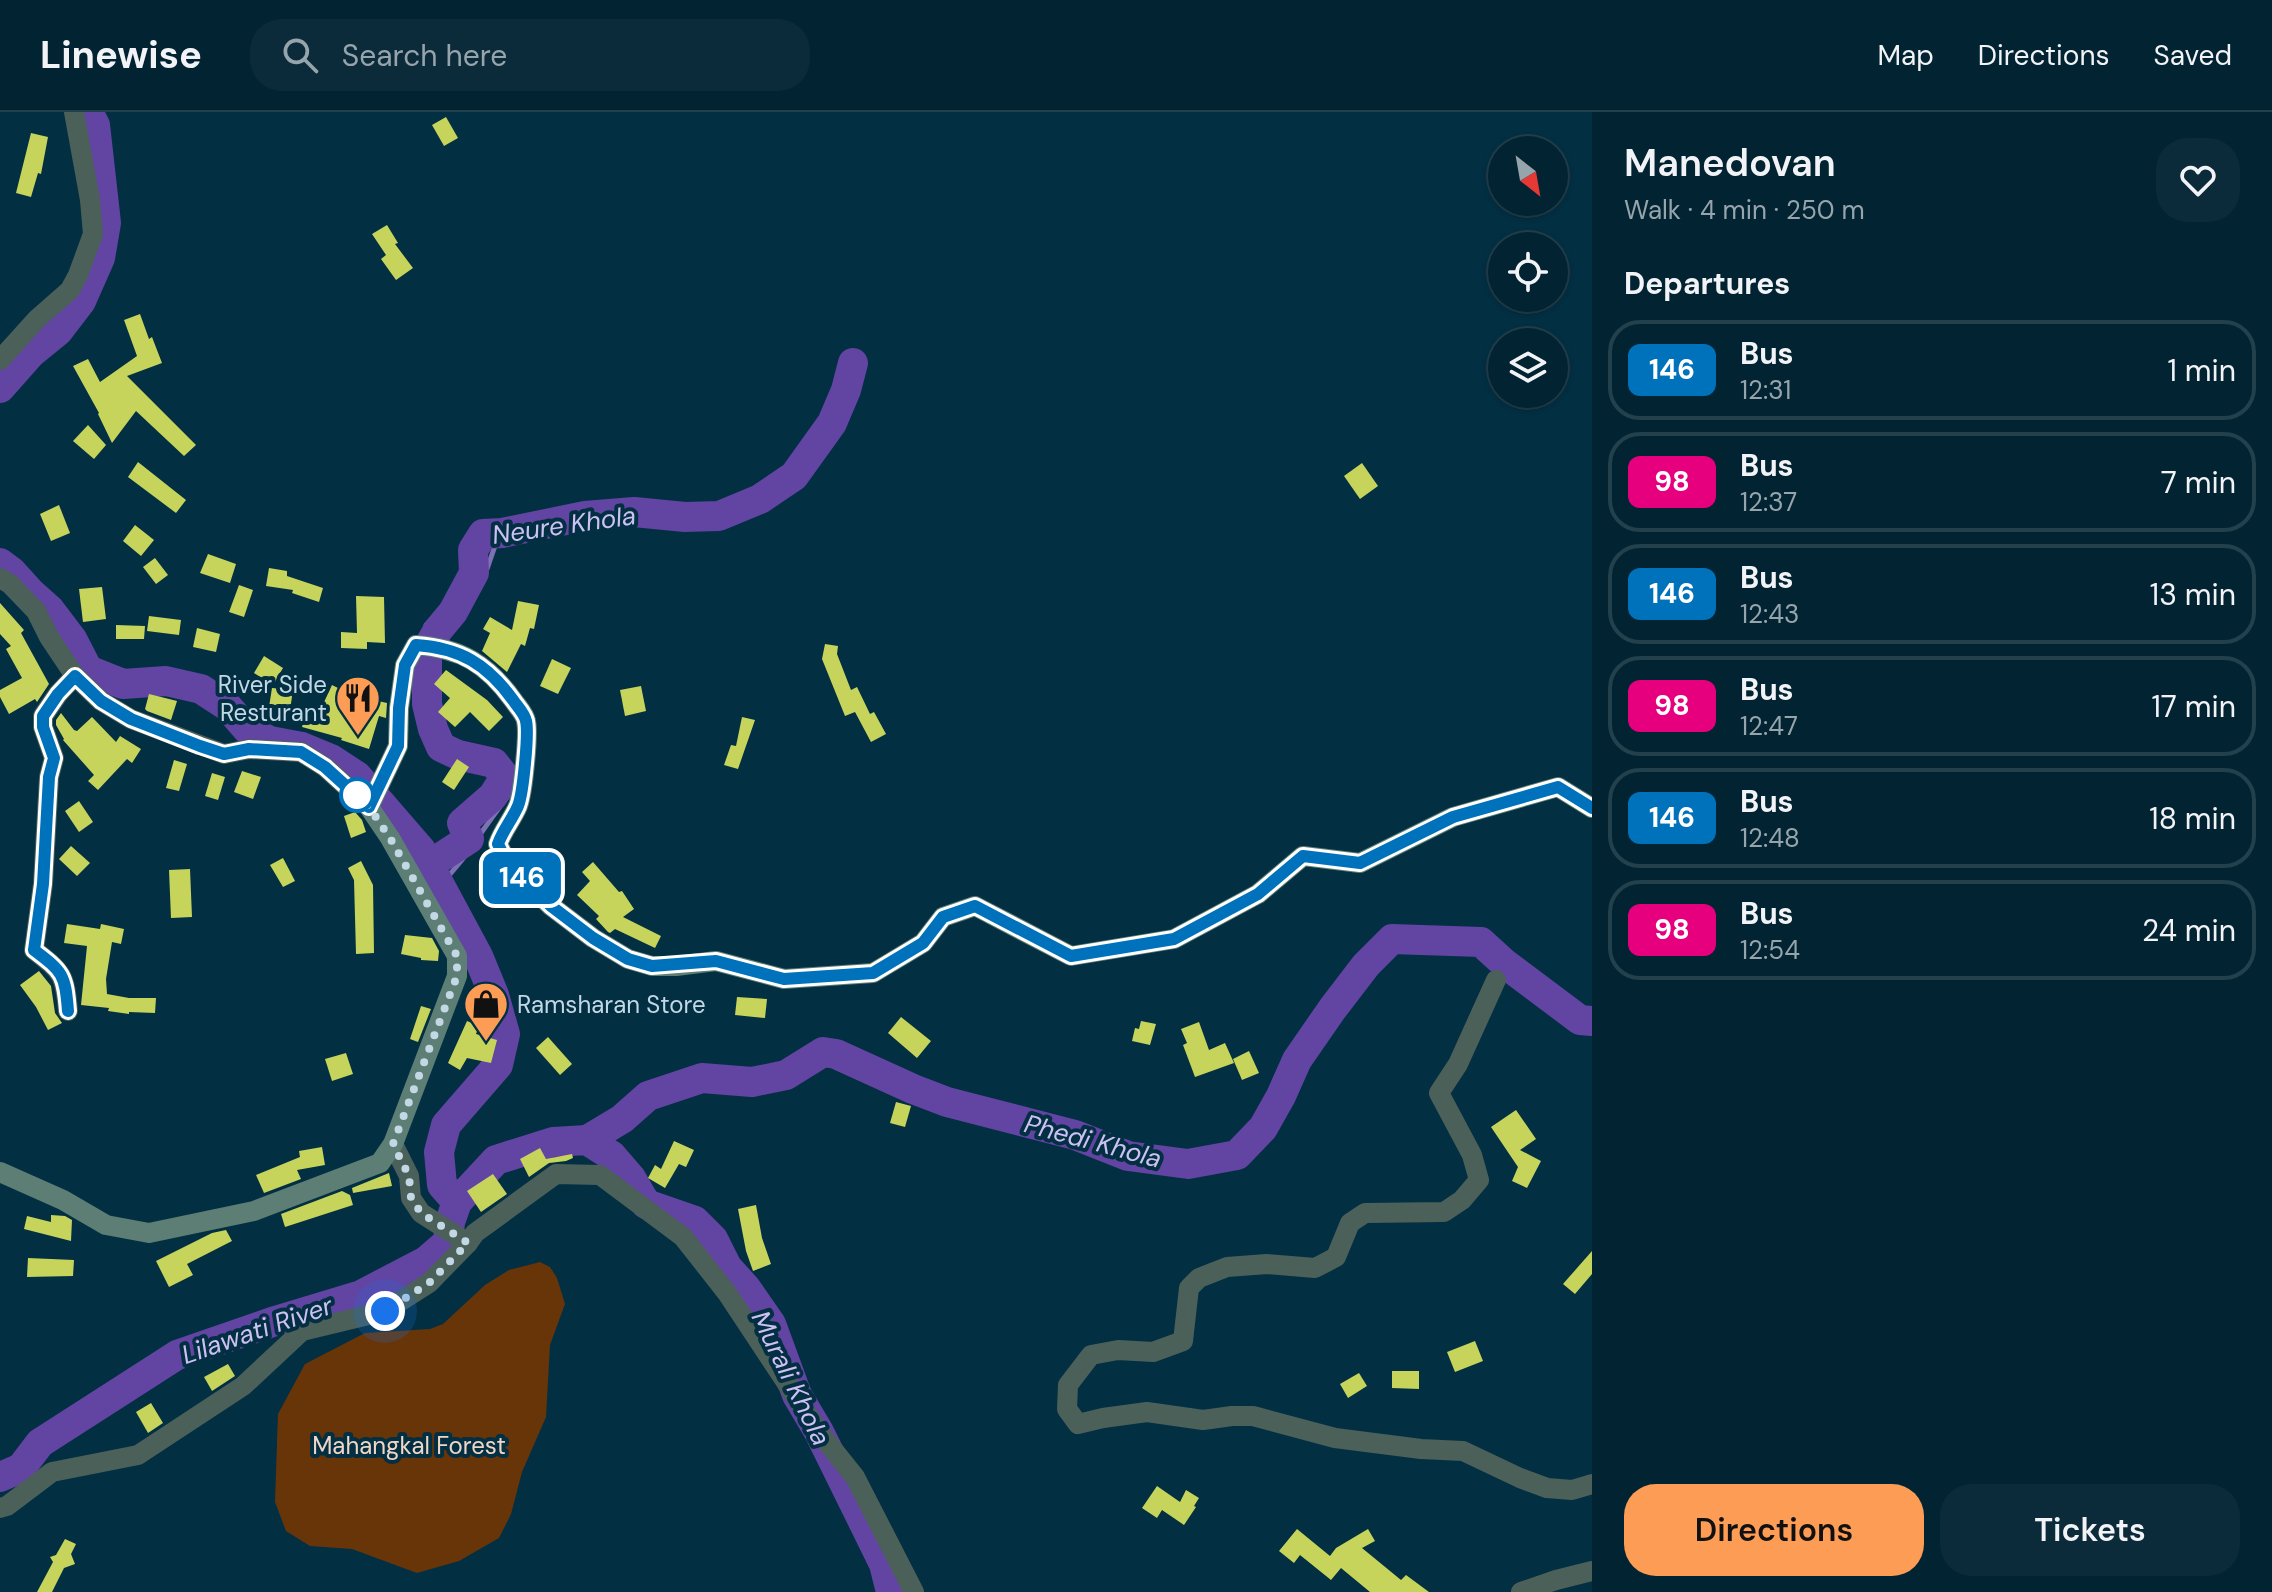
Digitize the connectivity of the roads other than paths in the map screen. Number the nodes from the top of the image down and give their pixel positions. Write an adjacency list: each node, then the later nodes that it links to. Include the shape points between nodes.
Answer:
1 (74, 112): 2 (street, via 93,234 70,290)
2 (0, 360)
3 (0, 578): 4 (street, via 36,611)
4 (75, 676): 5 (street, via 131,719 200,746 224,754 249,749 301,752); 8 (street, via 43,716 54,758 34,950 66,981)
5 (369, 807): 6 (main road, via 398,746 405,665 416,645 440,646 466,656 499,681 526,719 518,806 498,844 507,863 551,906 628,959 652,966 716,961 784,979 873,973 923,943 943,917 975,906 1071,956 1174,939 1258,894 1303,856 1360,863 1453,817 1558,787); 9 (main road, via 457,956 457,976)
6 (1592, 808)
7 (1496, 980): 12 (street, via 1439,1093 1472,1155 1479,1180 1462,1200 1444,1212 1365,1213 1350,1223 1336,1257 1315,1268 1227,1267 1199,1278 1189,1288 1183,1341 1153,1352 1091,1355 1068,1385 1067,1409 1078,1424 1147,1412 1203,1420 1253,1416 1335,1438 1463,1451 1547,1488)
8 (68, 1011)
9 (393, 1144): 10 (main road, via 380,1163 254,1211 149,1233 106,1225); 11 (street, via 421,1213)
10 (0, 1172)
11 (461, 1240): 13 (street, via 429,1283 385,1311 302,1331 243,1386 138,1455 52,1472); 15 (street, via 556,1174 600,1175 683,1237 855,1477)
12 (1585, 1487)
13 (0, 1508)
14 (1592, 1571): 16 (street)
15 (914, 1592)
16 (1521, 1592)

